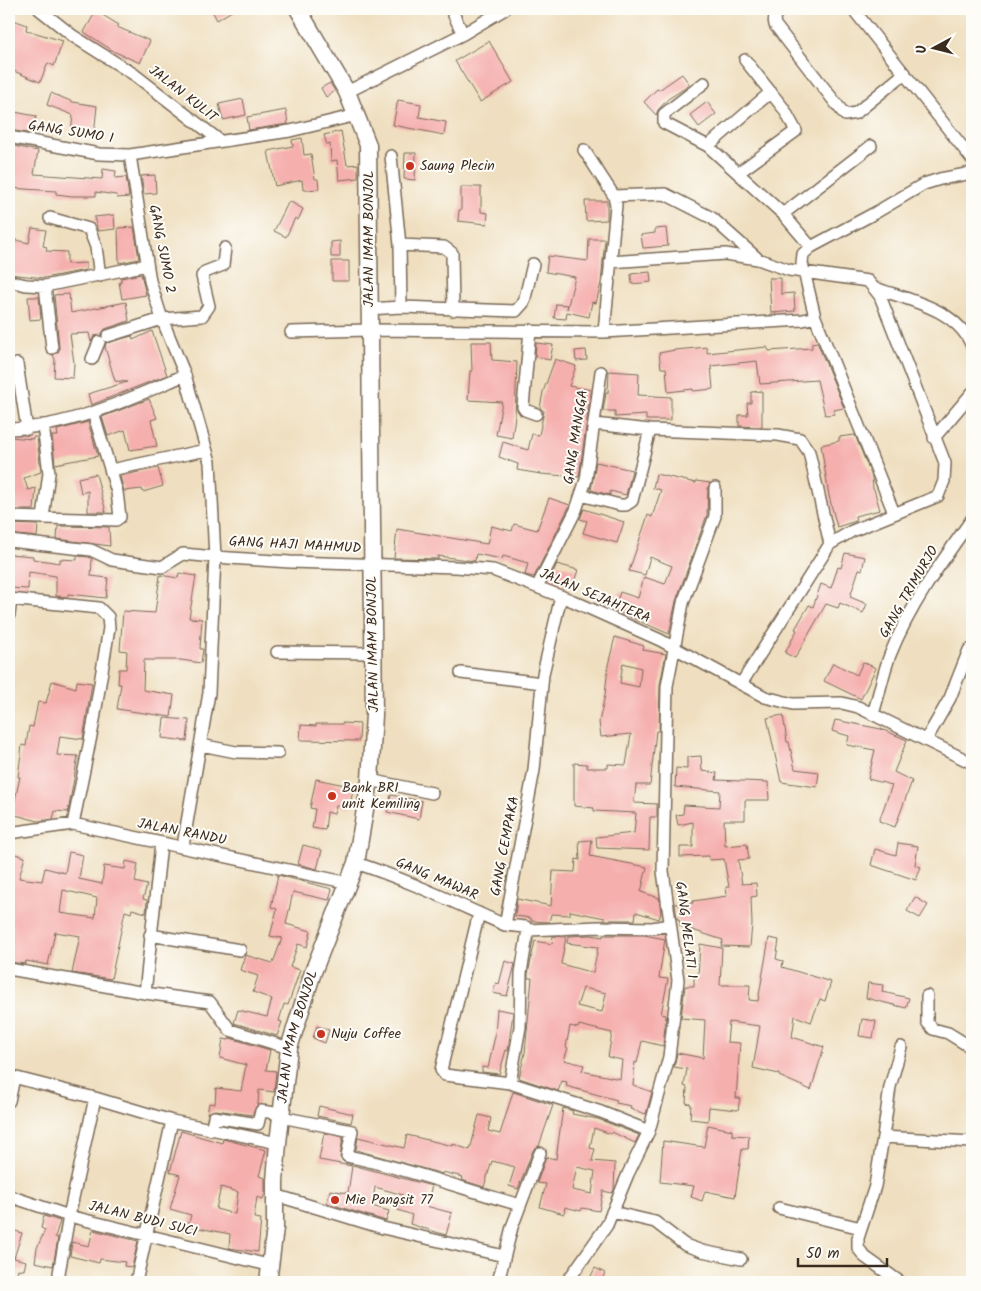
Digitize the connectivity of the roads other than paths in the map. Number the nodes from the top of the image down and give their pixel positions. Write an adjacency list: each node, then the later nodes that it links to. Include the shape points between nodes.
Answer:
1 (39, 9): 15 (street, JALAN KULIT, via 73,36 135,75)
2 (298, 9): 11 (highway, JALAN IMAM BONJOL)
3 (451, 9): 7 (street)
4 (505, 9): 7 (street)
5 (782, 9): 9 (street, via 776,13 775,26 845,115 856,113)
6 (853, 9): 9 (street)
7 (463, 34): 11 (street)
8 (745, 60): 12 (street)
9 (905, 73): 21 (street)
10 (704, 83): 16 (street, via 677,102 663,118 664,123)
11 (347, 92): 13 (highway, JALAN IMAM BONJOL)
12 (771, 92): 16 (street); 22 (street, via 796,131)
13 (357, 115): 15 (street, JALAN KULIT, via 290,131); 40 (highway, JALAN IMAM BONJOL, via 368,145)
14 (9, 138): 19 (street, GANG SUMO 1, via 99,154)
15 (218, 140): 19 (street, GANG SUMO 1)
16 (708, 146): 22 (street)
17 (871, 146): 25 (street)
18 (584, 150): 24 (street)
19 (130, 155): 33 (street, GANG SUMO 2)
20 (391, 156): 27 (street)
21 (972, 159)
22 (738, 173): 25 (street)
23 (972, 173): 28 (street, via 924,184)
24 (614, 196): 30 (street, via 665,194 712,218); 31 (street)
25 (783, 214): 28 (street)
26 (50, 218): 35 (street, via 89,229 96,246)
27 (400, 245): 39 (street); 41 (street, via 444,248 452,253)
28 (811, 247): 34 (street, via 803,254)
29 (225, 248): 43 (street, via 224,265 202,276 209,306 207,312 202,316)
30 (758, 259): 31 (street, via 724,254); 34 (street)
31 (610, 262): 47 (street)
32 (533, 264): 41 (street, via 524,302 516,311)
33 (147, 265): 35 (street); 43 (street, GANG SUMO 2)
34 (804, 272): 38 (street, via 868,281); 42 (street)
35 (100, 276): 37 (street)
36 (9, 281): 37 (street)
37 (45, 286): 49 (street)
38 (876, 288): 48 (street, via 950,318 968,335); 62 (street)
39 (401, 308): 40 (street); 41 (street)
40 (369, 309): 44 (highway, JALAN IMAM BONJOL)
41 (453, 310)
42 (815, 318): 47 (street, via 784,323); 67 (street)
43 (162, 319): 50 (street, via 104,339); 53 (street, GANG SUMO 2)
44 (369, 330): 45 (street); 46 (street); 74 (highway, JALAN IMAM BONJOL)
45 (530, 330): 47 (street); 56 (street, via 523,407)
46 (291, 332)
47 (604, 332)
48 (972, 346)
49 (52, 348)
50 (92, 359)
51 (17, 364): 60 (street)
52 (601, 372): 57 (street, GANG MANGGA)
53 (184, 375): 55 (street); 63 (street, GANG SUMO 2)
54 (972, 393): 62 (street)
55 (93, 412): 58 (street); 64 (street)
56 (536, 414)
57 (594, 424): 61 (street); 66 (street, GANG MANGGA)
58 (43, 425): 60 (street); 69 (street, via 49,473)
59 (9, 429): 60 (street)
60 (27, 429)
61 (650, 430): 66 (street, via 632,501 620,505); 72 (street, via 778,435 800,439 809,452)
62 (934, 438): 67 (street, via 945,463 944,481 938,496)
63 (206, 450): 64 (street); 73 (street, GANG SUMO 2, via 211,471)
64 (111, 470): 69 (street, via 118,492 120,517 116,520)
65 (715, 488): 79 (street, GANG MELATI 1, via 715,516 683,603)
66 (581, 495): 75 (street, GANG MANGGA)
67 (894, 513): 72 (street)
68 (9, 517): 69 (street)
69 (43, 518)
70 (972, 520): 86 (street, GANG TRIMURJO, via 905,625 890,655)
71 (9, 541): 73 (street, GANG HAJI MAHMUD, via 91,550 112,560 162,568 183,554)
72 (830, 544): 85 (street)
73 (215, 557): 74 (street, GANG HAJI MAHMUD); 88 (street, GANG SUMO 2, via 209,693)
74 (372, 564): 75 (street, JALAN SEJAHTERA, via 493,570); 82 (highway, JALAN IMAM BONJOL)
75 (537, 587): 76 (street, JALAN SEJAHTERA)
76 (561, 596): 79 (street, JALAN SEJAHTERA); 84 (street, GANG CEMPAKA)
77 (10, 599): 78 (street); 93 (street, via 98,608 108,617 93,726)
78 (9, 615)
79 (673, 648): 85 (street, JALAN SEJAHTERA); 101 (street, GANG MELATI 1, via 667,686 663,871)
80 (969, 650): 87 (street, via 950,698)
81 (277, 652): 82 (street)
82 (374, 652): 91 (highway, JALAN IMAM BONJOL)
83 (462, 673): 84 (street)
84 (542, 683): 100 (street, GANG CEMPAKA, via 532,778)
85 (741, 684): 86 (street, JALAN SEJAHTERA, via 765,697 793,704 842,703)
86 (873, 714): 87 (street)
87 (926, 740): 90 (street)
88 (201, 745): 89 (street, via 236,752); 96 (street, GANG SUMO 2)
89 (278, 753)
90 (972, 763)
91 (370, 780): 92 (street); 97 (highway, JALAN IMAM BONJOL)
92 (432, 792)
93 (73, 824): 94 (street, JALAN RANDU); 95 (street, JALAN RANDU)
94 (9, 833)
95 (161, 844): 96 (street, JALAN RANDU); 103 (street)
96 (183, 846): 98 (street, JALAN RANDU)
97 (356, 863): 98 (highway, JALAN IMAM BONJOL); 99 (street, GANG MAWAR, via 402,878)
98 (349, 883): 109 (highway, JALAN IMAM BONJOL, via 313,972)
99 (479, 913): 100 (street, GANG MAWAR); 112 (street, via 441,1070 444,1075)
100 (505, 924): 102 (street)
101 (670, 925): 102 (street); 118 (street, GANG MELATI 1, via 678,980 675,1014 669,1057)
102 (528, 930): 112 (street, via 521,973 520,1027)
103 (150, 935): 104 (street); 106 (street)
104 (240, 950)
105 (9, 969): 106 (street)
106 (145, 993): 109 (street, via 210,1002 227,1026 236,1032)
107 (927, 996): 110 (street, via 925,1013 933,1029 948,1033)
108 (901, 1046): 119 (street, via 890,1087)
109 (289, 1048): 115 (highway, JALAN IMAM BONJOL)
110 (972, 1048)
111 (11, 1077): 113 (street); 114 (street)
112 (510, 1083): 118 (street)
113 (95, 1098): 116 (street); 128 (street)
114 (9, 1101)
115 (282, 1115): 117 (street, via 261,1111 258,1124 214,1117); 121 (highway, JALAN IMAM BONJOL); 125 (street, via 352,1131 347,1156 389,1165)
116 (172, 1121): 117 (street); 130 (street)
117 (212, 1130): 121 (street)
118 (649, 1131): 127 (street, GANG MELATI 1)
119 (883, 1137): 120 (street); 129 (street, via 875,1186)
120 (972, 1142)
121 (278, 1144): 123 (highway, JALAN IMAM BONJOL)
122 (540, 1153): 125 (street)
123 (275, 1195): 131 (street, via 383,1228); 133 (highway, JALAN IMAM BONJOL)
124 (9, 1196): 128 (street, JALAN BUDI SUCI)
125 (520, 1205): 131 (street)
126 (779, 1208): 129 (street)
127 (612, 1212): 132 (street, via 655,1222 685,1245); 138 (street, GANG MELATI 1, via 607,1225)
128 (69, 1216): 130 (street, JALAN BUDI SUCI); 134 (street)
129 (861, 1228): 139 (street, via 858,1248 865,1257)
130 (148, 1235): 133 (street, JALAN BUDI SUCI); 135 (street)
131 (504, 1256): 137 (street)
132 (741, 1259)
133 (272, 1266): 136 (highway, JALAN IMAM BONJOL)
134 (59, 1273)
135 (136, 1282)
136 (268, 1282)
137 (498, 1282)
138 (567, 1282)
139 (900, 1282)

